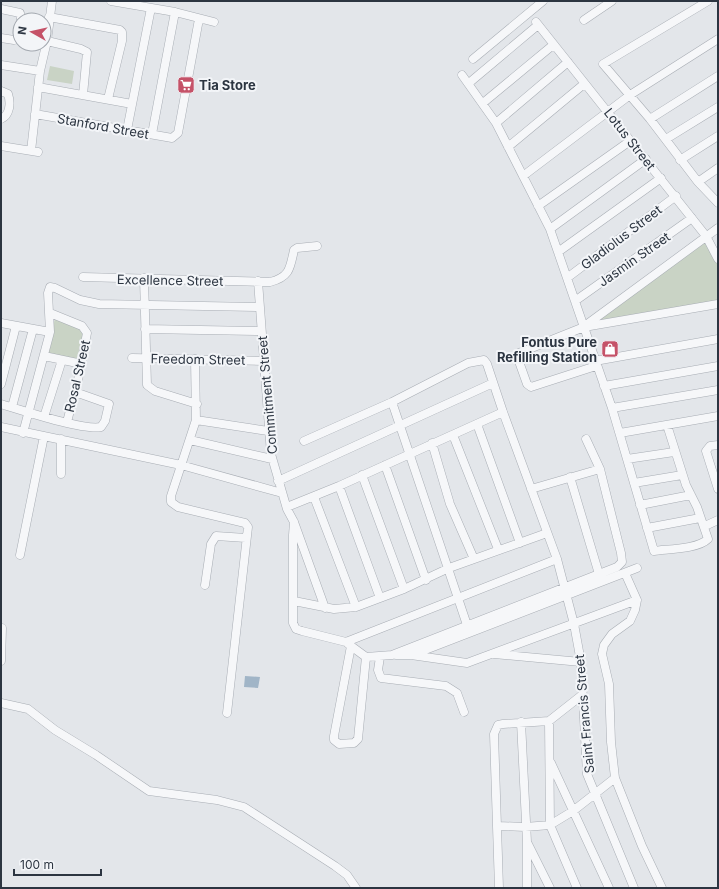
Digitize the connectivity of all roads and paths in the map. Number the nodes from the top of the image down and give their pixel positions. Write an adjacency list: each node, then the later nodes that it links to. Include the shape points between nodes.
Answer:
1 (52, 1): 9 (street)
2 (112, 1): 6 (street)
3 (543, 1): 21 (street)
4 (612, 1): 13 (street)
5 (708, 1): 32 (street, via 603,62)
6 (151, 8): 10 (street); 35 (street)
7 (1, 9): 8 (street)
8 (18, 12)
9 (50, 12)
10 (175, 12): 12 (street); 43 (street)
11 (52, 18): 33 (street, via 122,32 122,42)
12 (199, 19): 14 (street); 43 (street, Stanford Street, via 178,133 172,138)
13 (584, 20)
14 (214, 22)
15 (1, 38): 16 (street)
16 (12, 40)
17 (718, 40): 32 (street)
18 (52, 42): 31 (street, via 87,52)
19 (553, 45): 22 (street, Lotus Street); 27 (street, Lotus Street, via 537,23); 34 (street)
20 (44, 52): 24 (street)
21 (473, 59)
22 (568, 62): 28 (street, Lotus Street); 41 (street)
23 (1, 65): 24 (street)
24 (40, 71): 29 (street)
25 (462, 75): 27 (street)
26 (718, 76): 40 (street)
27 (469, 83): 34 (street)
28 (584, 84): 37 (street, Lotus Street); 48 (street)
29 (38, 87): 31 (street); 38 (street)
30 (1, 91): 39 (street, via 8,94 10,102 7,114)
31 (83, 95): 33 (street)
32 (630, 95): 37 (street); 40 (street)
33 (108, 99): 35 (street)
34 (483, 103): 41 (street)
35 (132, 104): 42 (street)
36 (718, 107): 45 (street)
37 (608, 112): 46 (street, Lotus Street); 52 (street)
38 (35, 114): 42 (street, Stanford Street); 47 (street, via 35,151)
39 (1, 119)
40 (650, 119): 45 (street)
41 (496, 123): 48 (street)
42 (127, 130): 43 (street, Stanford Street)
43 (152, 134)
44 (718, 136): 50 (street)
45 (666, 139): 50 (street)
46 (630, 141): 49 (street, Lotus Street); 57 (street)
47 (1, 146)
48 (508, 147): 52 (street)
49 (646, 159): 53 (street, Lotus Street); 60 (street)
50 (680, 160): 54 (street)
51 (718, 168): 54 (street)
52 (523, 176): 57 (street)
53 (661, 178): 55 (street, Lotus Street); 63 (street)
54 (698, 182): 56 (street)
55 (676, 196): 58 (street, Lotus Street); 67 (street, Gladiolus Street)
56 (716, 198)
57 (538, 206): 60 (street)
58 (692, 218): 61 (street, Lotus Street); 69 (street, Jasmin Street)
59 (718, 228): 61 (street)
60 (550, 229): 63 (street)
61 (706, 236): 64 (street, Lotus Street); 76 (street)
62 (318, 246): 68 (street, Excellence Street, via 294,250 292,265 280,280)
63 (558, 252): 67 (street)
64 (718, 259)
65 (83, 277): 66 (street, Excellence Street)
66 (144, 278): 68 (street, Excellence Street); 71 (street)
67 (567, 278): 69 (street)
68 (258, 281): 72 (street, Commitment Street)
69 (575, 301): 76 (street)
70 (718, 304): 76 (street)
71 (145, 305): 72 (street); 73 (street, via 92,303 50,287); 78 (street)
72 (260, 307): 79 (street, Commitment Street)
73 (50, 313): 80 (street); 88 (street, Rosal Street, via 87,330)
74 (1, 323): 75 (street)
75 (16, 326): 77 (street); 92 (street)
76 (584, 327): 89 (street); 89 (street, via 519,353 517,358 527,384 531,387)
77 (33, 329): 80 (street); 99 (street)
78 (145, 329): 79 (street); 84 (street)
79 (261, 331): 87 (street, Commitment Street)
80 (50, 332): 82 (street)
81 (718, 339): 89 (street)
82 (44, 356): 86 (street); 101 (street)
83 (132, 358): 84 (street, Freedom Street)
84 (146, 358): 85 (street, Freedom Street); 98 (street, via 149,388)
85 (195, 359): 87 (street, Freedom Street); 98 (street)
86 (62, 360): 88 (street); 104 (street)
87 (264, 361): 111 (street, Commitment Street)
88 (82, 364): 95 (street, Rosal Street)
89 (596, 364): 93 (street)
90 (718, 366): 93 (street)
91 (493, 383): 96 (street, Saint Francis Street, via 487,364 479,359); 102 (street, Saint Francis Street); 109 (street)
92 (1, 384)
93 (604, 386): 100 (street)
94 (718, 390): 100 (street)
95 (75, 392): 106 (street, Rosal Street); 106 (street, via 106,402 109,408 101,427 93,428)
96 (392, 402): 109 (street); 119 (street)
97 (1, 404): 99 (street)
98 (197, 404): 105 (street)
99 (12, 407): 101 (street)
100 (612, 408): 113 (street)
101 (29, 411): 104 (street); 112 (street)
102 (503, 412): 107 (street); 136 (street, Saint Francis Street)
103 (718, 416): 108 (street)
104 (44, 417): 106 (street)
105 (196, 420): 111 (street); 118 (street)
106 (67, 422)
107 (477, 424): 114 (street); 150 (street)
108 (667, 425): 113 (street); 122 (street)
109 (399, 426): 123 (street); 133 (street)
110 (1, 427): 112 (street)
111 (268, 431): 124 (street, Commitment Street)
112 (23, 433): 115 (street)
113 (620, 434): 125 (street)
114 (453, 435): 120 (street); 151 (street)
115 (44, 436): 116 (street); 152 (street)
116 (61, 439): 127 (street); 129 (street)
117 (586, 439): 128 (street)
118 (190, 440): 124 (street); 127 (street)
119 (304, 441)
120 (432, 443): 123 (street); 153 (street, via 450,504)
121 (718, 445): 137 (street, via 710,446 706,451)
122 (674, 452): 125 (street); 131 (street)
123 (408, 454): 126 (street); 155 (street)
124 (272, 459): 133 (street, Commitment Street)
125 (627, 459): 134 (street)
126 (385, 464): 130 (street); 159 (street)
127 (181, 465): 138 (street); 149 (street, via 171,496 173,504 245,523 248,527)
128 (600, 469): 132 (street); 158 (street, via 622,562 614,569)
129 (61, 474)
130 (362, 475): 135 (street); 161 (street)
131 (682, 475): 134 (street); 139 (street)
132 (570, 477): 136 (street); 158 (street)
133 (278, 481): 138 (street, Commitment Street)
134 (634, 483): 141 (street)
135 (339, 486): 140 (street); 163 (street)
136 (531, 489): 148 (street, Saint Francis Street)
137 (718, 490)
138 (282, 493): 142 (street, Commitment Street)
139 (691, 495): 141 (street); 143 (street)
140 (314, 497): 142 (street); 167 (street)
141 (640, 505): 147 (street)
142 (287, 507): 145 (street, Commitment Street)
143 (700, 518): 146 (street); 147 (street)
144 (718, 520): 146 (street)
145 (294, 522): 166 (street); 168 (street, Commitment Street)
146 (705, 526): 147 (street, via 708,539 705,542 694,546 654,551)
147 (647, 528)
148 (548, 533): 150 (street); 154 (street, Saint Francis Street)
149 (246, 538): 160 (street, via 216,536 211,544); 183 (street)
150 (520, 543): 151 (street)
151 (498, 550): 153 (street)
152 (20, 555)
153 (474, 559): 155 (street)
154 (558, 560): 162 (street, Saint Francis Street); 164 (street)
155 (449, 568): 159 (street); 164 (street)
156 (637, 568): 157 (street)
157 (625, 573): 162 (street); 165 (street)
158 (599, 574): 162 (street)
159 (426, 580): 161 (street)
160 (204, 585)
161 (404, 589): 163 (street)
162 (566, 592): 169 (street); 170 (street, Saint Francis Street); 175 (street)
163 (380, 598): 167 (street)
164 (457, 598): 169 (street); 172 (street)
165 (637, 600): 170 (street); 187 (street, via 636,610 630,621 612,634 604,645 602,654 609,684)
166 (294, 601): 168 (street); 172 (street, via 293,623 296,629)
167 (356, 607): 168 (street)
168 (325, 608)
169 (467, 624): 174 (street)
170 (574, 624): 173 (street); 179 (street, Saint Francis Street)
171 (2, 628): 178 (street)
172 (349, 644): 176 (street); 176 (street, via 334,736 340,744 354,743 358,739)
173 (491, 654): 175 (street, via 467,663); 179 (street)
174 (392, 655): 175 (street); 177 (street)
175 (411, 655)
176 (366, 657): 177 (street)
177 (380, 657): 182 (street, via 378,670 381,678 446,686 457,693)
178 (1, 662)
179 (581, 662): 180 (street, Saint Francis Street)
180 (582, 696): 184 (street); 188 (street, Saint Francis Street, via 585,766)
181 (1, 704): 194 (street, via 28,709 55,730 148,791 217,800 244,807 335,866 347,875)
182 (464, 712)
183 (227, 713)
184 (549, 721): 185 (street); 186 (street)
185 (521, 722): 191 (street, via 498,725 494,734); 192 (street)
186 (549, 759): 189 (street); 190 (street)
187 (615, 778): 188 (street); 201 (street)
188 (595, 793): 189 (street); 200 (street, Saint Francis Street)
189 (573, 811): 190 (street); 199 (street)
190 (550, 825): 192 (street); 198 (street)
191 (498, 826): 192 (street); 195 (street)
192 (525, 827): 193 (street)
193 (527, 842): 196 (street); 197 (street)
194 (356, 888)
195 (499, 888)
196 (527, 888)
197 (550, 888)
198 (577, 888)
199 (609, 888)
200 (634, 888)
201 (662, 888)

